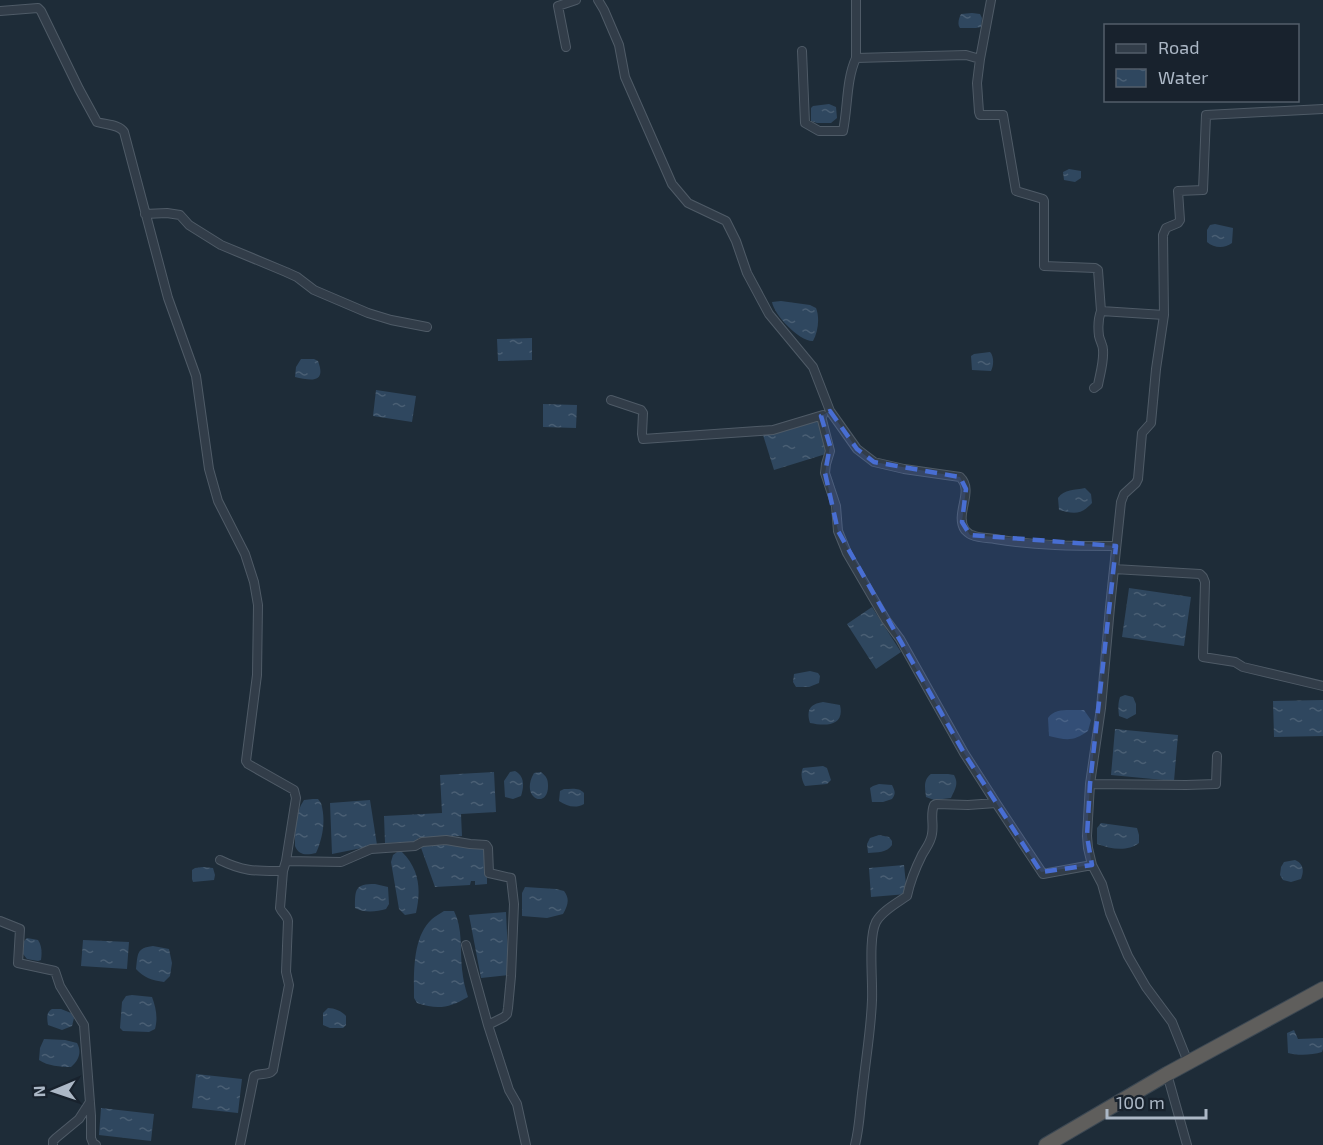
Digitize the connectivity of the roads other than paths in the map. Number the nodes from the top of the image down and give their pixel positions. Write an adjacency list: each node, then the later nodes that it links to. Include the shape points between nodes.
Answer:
1 (576, 0): 6 (street, via 558,6)
2 (597, 0): 17 (street, via 619,45 625,77 672,184 688,202 726,221 769,314 813,367)
3 (856, 0): 8 (street)
4 (991, 0): 9 (street)
5 (0, 11): 11 (street, via 38,8 97,122 122,129)
6 (566, 47)
7 (802, 51): 8 (street, via 805,123 819,131 843,131)
8 (856, 58): 9 (street)
9 (980, 58): 12 (street, via 979,112 1003,115 1016,191 1044,201 1044,266 1098,270)
10 (1323, 109): 13 (street, via 1206,115 1203,190 1178,191 1179,222 1166,228 1163,235)
11 (145, 214): 14 (street, via 180,215 220,245 297,277 314,290 379,317); 26 (street, via 168,298 196,376 209,470 218,501 245,554 254,582 258,605 257,675 246,761 296,793)
12 (1101, 311): 13 (street); 15 (street, via 1099,337 1103,357 1098,385)
13 (1164, 315): 19 (street, via 1152,423 1142,433 1138,479 1121,502)
14 (427, 327)
15 (1094, 388)
16 (611, 400): 18 (street, via 643,412 643,439 773,430)
17 (830, 411): 18 (street); 19 (street, via 857,449 874,462 960,477 966,489 962,522 970,535 1065,546)
18 (821, 416): 24 (street, via 830,446 825,473 847,553)
19 (1116, 546): 20 (street)
20 (1114, 569): 21 (street, via 1200,574 1205,582 1203,657); 23 (street)
21 (1323, 686)
22 (1217, 756): 23 (street, via 1216,784)
23 (1090, 784): 27 (street, via 1087,836)
24 (996, 802): 27 (street, via 1043,874); 40 (street, via 934,805 933,831 907,896 874,925 870,1039)
25 (220, 860): 28 (street, via 250,871)
26 (286, 861): 28 (street); 32 (street, via 341,862 371,849 446,840 488,846 489,873 511,878 514,904 507,1014)
27 (1092, 865): 33 (street, via 1128,956 1172,1022)
28 (283, 871): 38 (street, via 280,908 288,921 289,985 273,1070 254,1076)
29 (0, 921): 35 (street, via 20,929 18,963 55,971 84,1025)
30 (466, 945): 32 (street)
31 (1323, 989): 33 (highway)
32 (488, 1025): 39 (street, via 517,1104)
33 (1188, 1062): 34 (highway)
34 (1167, 1074): 41 (highway); 42 (street)
35 (90, 1102): 36 (street, via 79,1119); 37 (street, via 91,1138)
36 (52, 1145)
37 (96, 1145)
38 (240, 1145)
39 (526, 1145)
40 (855, 1145)
41 (1046, 1145)
42 (1187, 1145)

